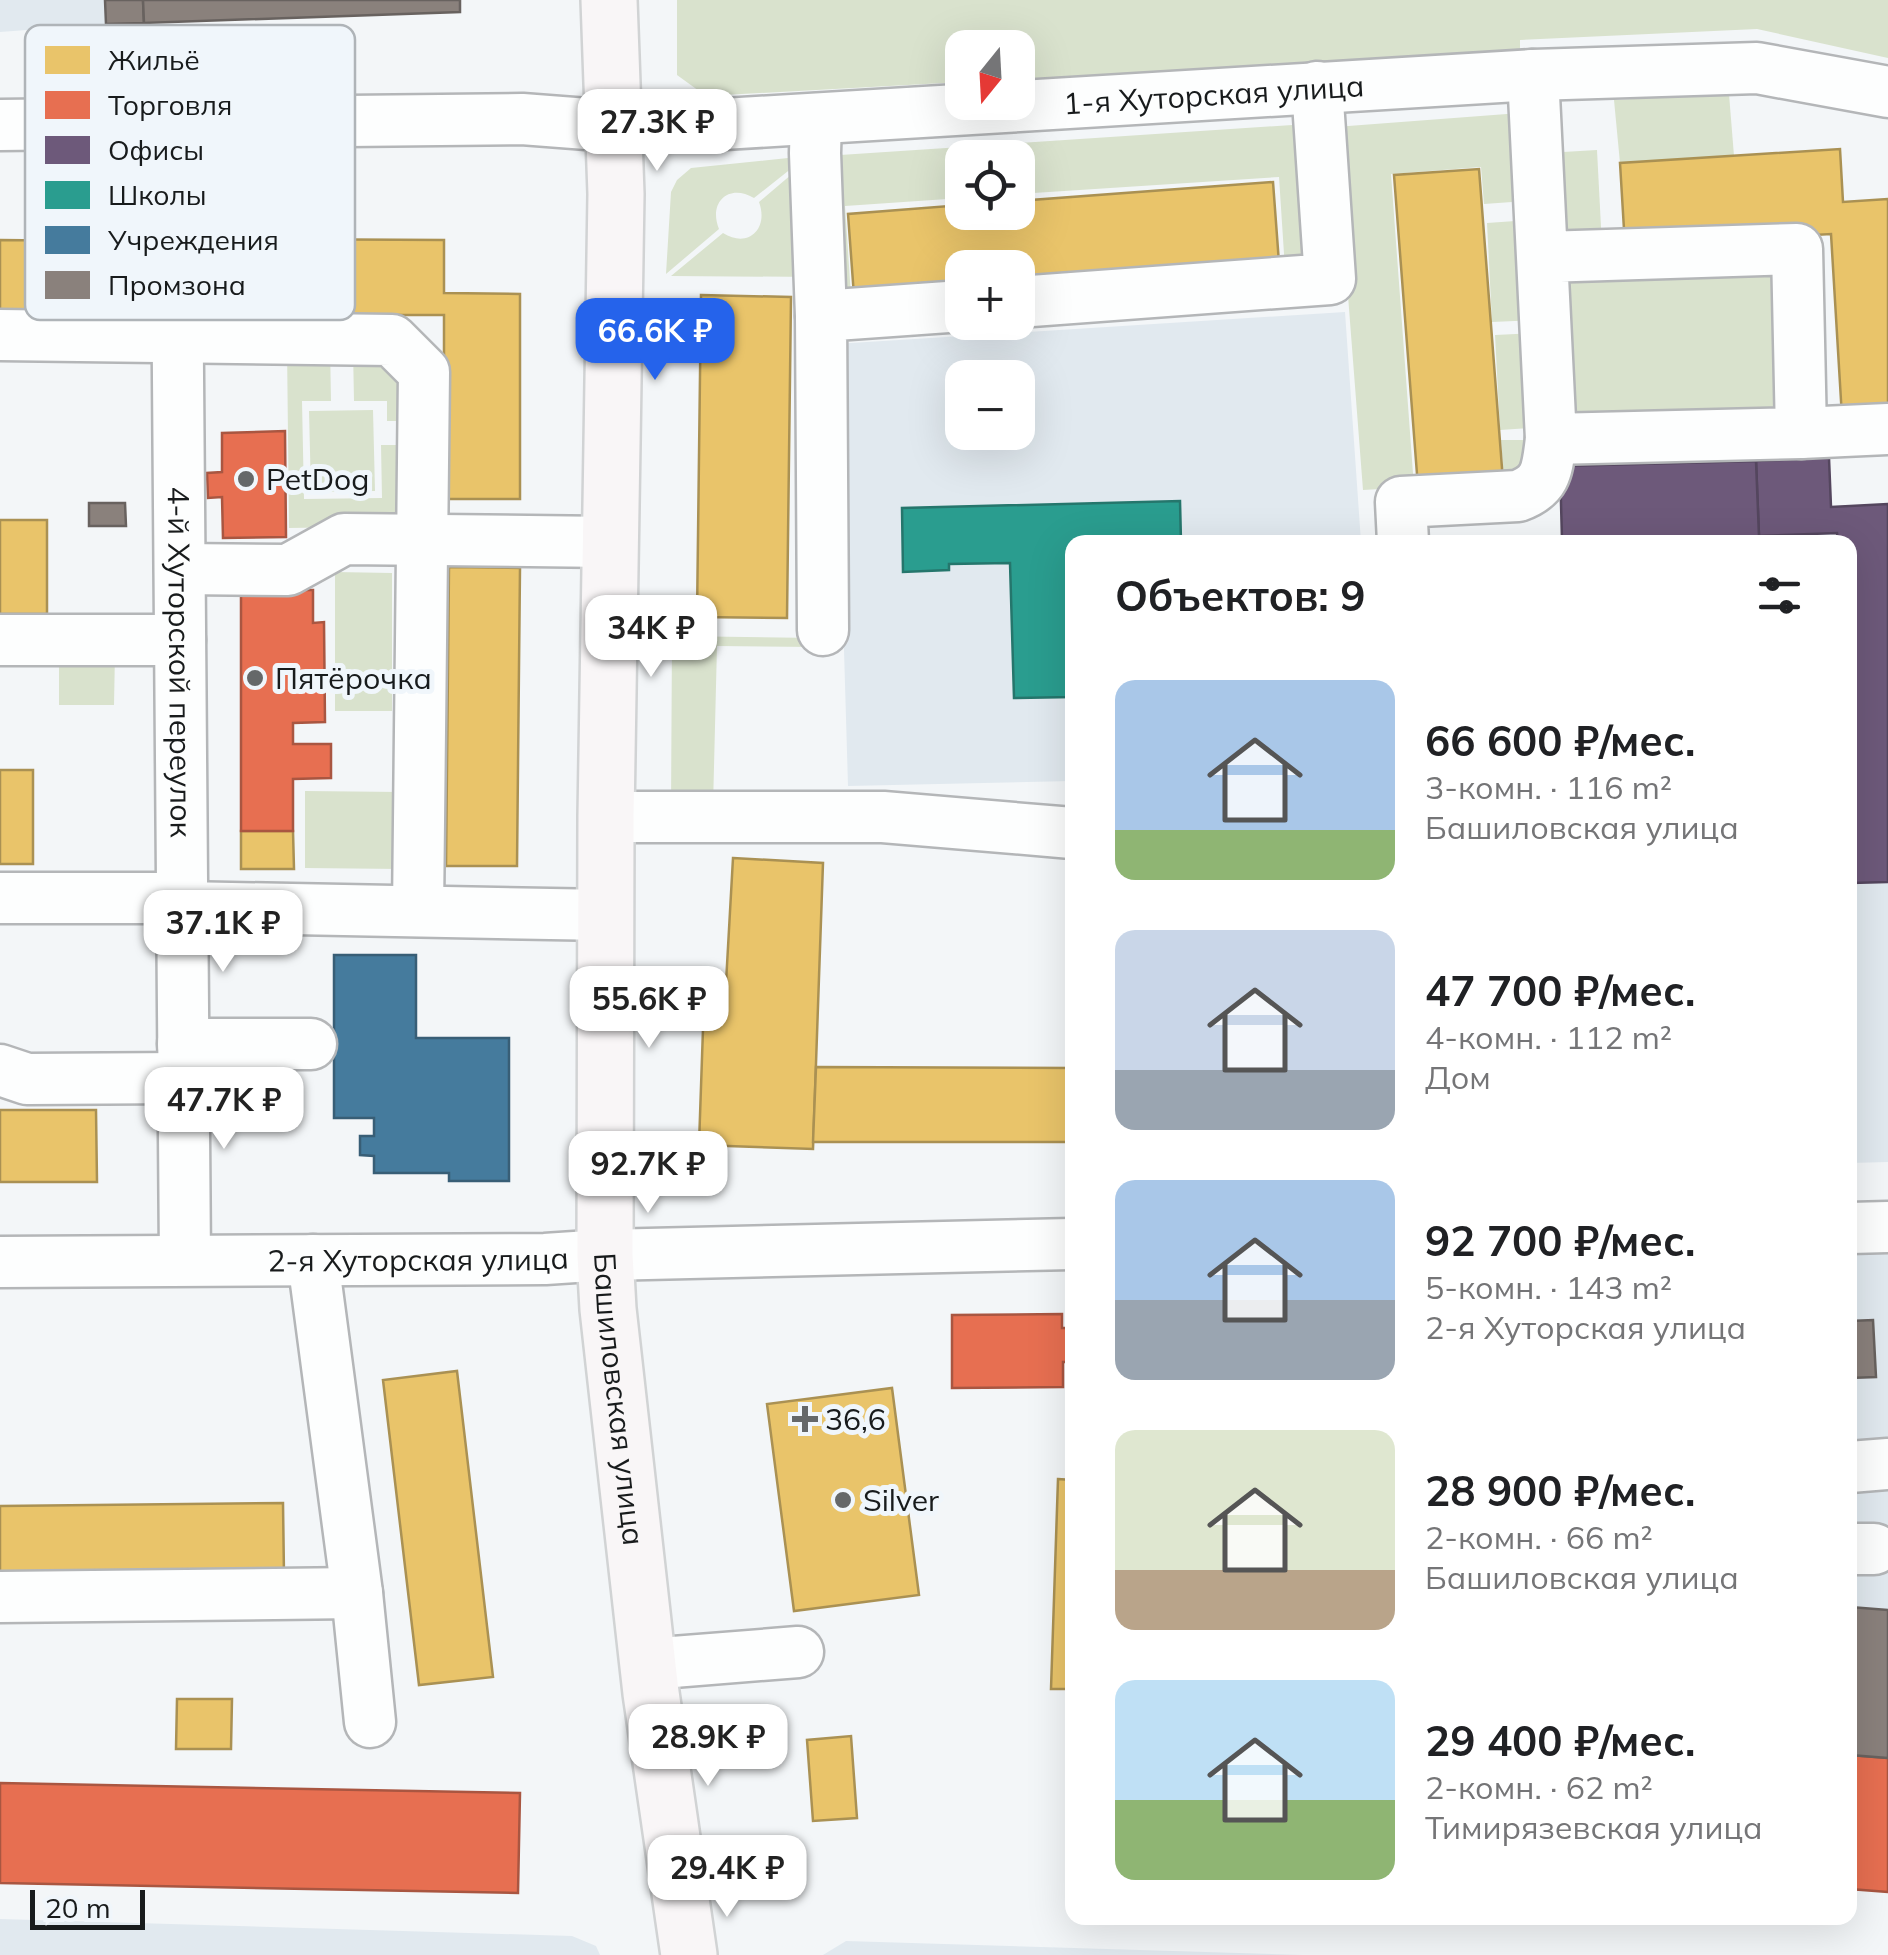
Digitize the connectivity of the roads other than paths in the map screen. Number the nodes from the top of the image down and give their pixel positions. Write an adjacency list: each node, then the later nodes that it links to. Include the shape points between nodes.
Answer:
1 (609, 0): 7 (main road, Башиловская улица)
2 (1533, 74): 3 (street, 1-я Хуторская улица); 4 (street, 1-я Хуторская улица, via 1757,68); 8 (street)
3 (1317, 87): 5 (street, 1-я Хуторская улица); 9 (street, via 1330,279)
4 (1888, 92)
5 (816, 119): 7 (street, 1-я Хуторская улица); 11 (street)
6 (355, 121): 7 (street, 1-я Хуторская улица, via 522,119)
7 (613, 126): 20 (main road, Башиловская улица)
8 (1544, 257): 16 (street, via 1797,249); 17 (street)
9 (1035, 301)
10 (945, 307): 11 (street)
11 (821, 316): 22 (street)
12 (178, 320): 14 (street, 4-й Хуторской переулок)
13 (0, 335): 14 (street)
14 (178, 337): 19 (street, via 392,340 424,372); 21 (street, 4-й Хуторской переулок)
15 (1888, 430): 16 (street)
16 (1801, 433): 17 (street)
17 (1551, 439): 18 (street, via 1548,467 1531,491 1401,502)
18 (1403, 535)
19 (422, 540): 20 (street); 21 (street, via 344,538 288,570); 29 (street)
20 (610, 542): 25 (main road, Башиловская улица)
21 (180, 569): 24 (street, 4-й Хуторской переулок)
22 (823, 630)
23 (0, 640): 24 (street)
24 (180, 640): 28 (street, 4-й Хуторской переулок)
25 (606, 816): 26 (street, via 883,817); 30 (main road, Башиловская улица)
26 (1065, 832)
27 (0, 898): 28 (street)
28 (182, 902): 29 (street); 32 (street, 4-й Хуторской переулок)
29 (418, 911): 30 (street)
30 (607, 915): 37 (main road, Башиловская улица)
31 (311, 1044): 32 (street)
32 (184, 1061): 33 (street, via 27,1079); 38 (street, 4-й Хуторской переулок)
33 (0, 1070)
34 (1888, 1227): 35 (street)
35 (1857, 1228)
36 (1065, 1244): 37 (street, 2-я Хуторская улица)
37 (606, 1254): 39 (street, 2-я Хуторская улица); 46 (main road, Башиловская улица)
38 (185, 1260): 39 (street, 2-я Хуторская улица); 40 (street, 2-я Хуторская улица)
39 (313, 1260): 43 (street)
40 (0, 1262)
41 (1888, 1464): 42 (street)
42 (1857, 1466)
43 (358, 1594): 44 (street); 47 (street)
44 (0, 1598)
45 (798, 1652): 46 (street)
46 (648, 1664): 48 (main road, Башиловская улица)
47 (370, 1722)
48 (689, 1955)

